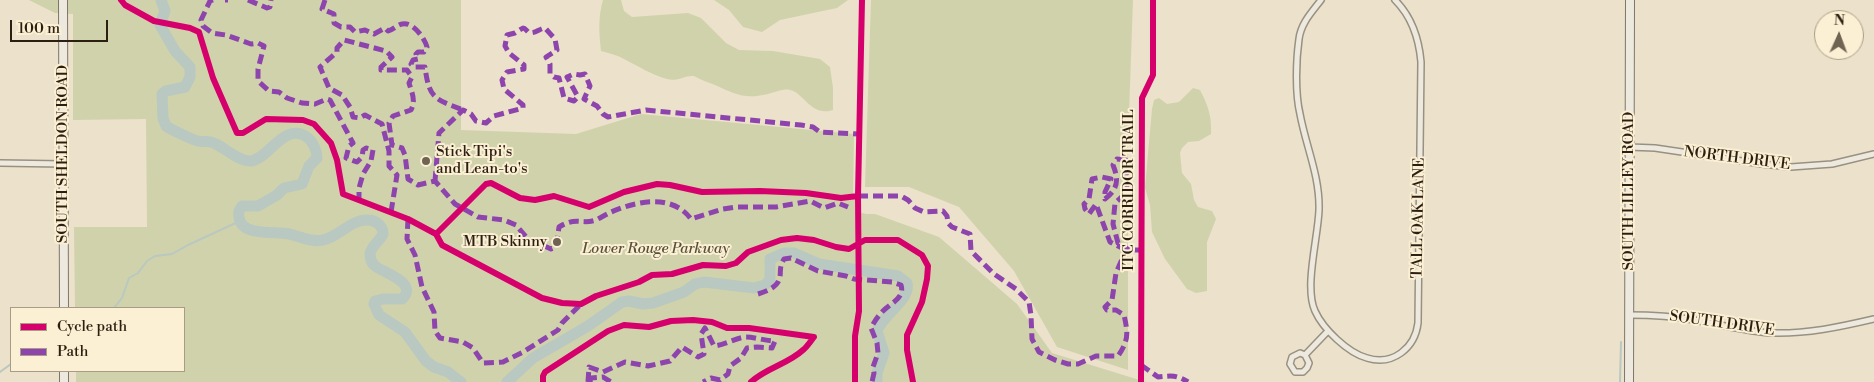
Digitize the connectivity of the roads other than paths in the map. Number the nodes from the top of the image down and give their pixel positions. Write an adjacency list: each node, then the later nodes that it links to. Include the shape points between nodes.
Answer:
1 (62, 0): 8 (street, SOUTH SHELDON ROAD)
2 (1321, 0): 12 (street, via 1304,23 1299,38 1298,97 1314,163 1319,210 1310,281 1311,299)
3 (1395, 0): 12 (street, TALL OAK LANE, via 1415,31 1421,62 1417,332 1404,352 1383,360 1367,359)
4 (1630, 0): 5 (street, SOUTH LILLEY ROAD)
5 (1629, 147): 6 (street, NORTH DRIVE, via 1791,167 1832,164); 10 (street, SOUTH LILLEY ROAD)
6 (1874, 154)
7 (0, 163): 8 (street)
8 (63, 164): 9 (street, SOUTH SHELDON ROAD)
9 (64, 307)
10 (1629, 315): 11 (street, SOUTH DRIVE, via 1691,319 1772,333 1822,330); 14 (street, SOUTH LILLEY ROAD)
11 (1874, 319)
12 (1328, 331): 13 (street)
13 (1305, 355)
14 (1629, 382)

